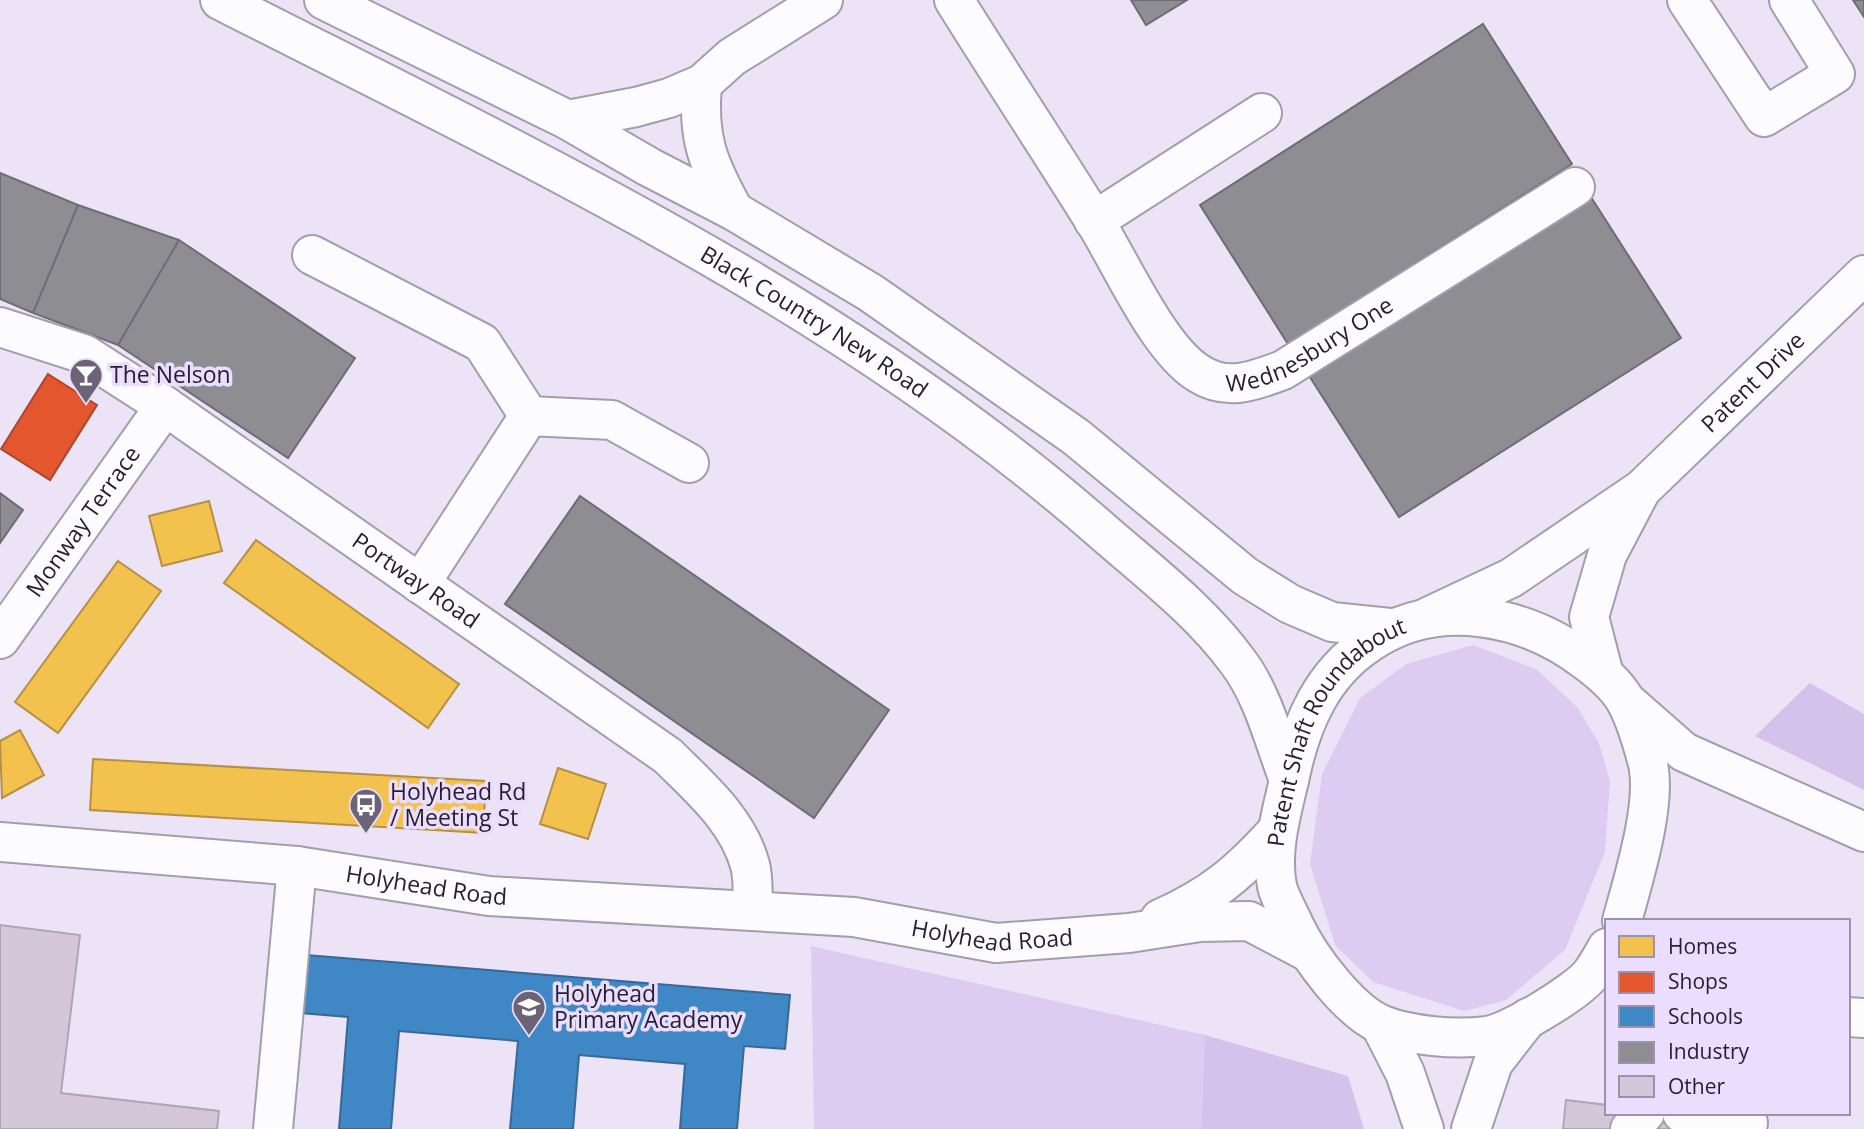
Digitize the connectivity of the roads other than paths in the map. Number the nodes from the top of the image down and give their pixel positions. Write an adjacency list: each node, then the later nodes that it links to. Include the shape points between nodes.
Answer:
1 (219, 0): 25 (main road, Black Country New Road, via 728,267 866,353 1044,479 1187,605 1239,663 1263,710)
2 (324, 0): 9 (main road)
3 (823, 0): 7 (main road, via 732,57)
4 (954, 0): 12 (main road, Wednesbury One)
5 (1687, 0): 6 (main road, via 1763,117 1835,74)
6 (1789, 0)
7 (702, 84): 9 (main road, via 636,107); 11 (main road, via 699,118 703,148)
8 (1262, 113): 12 (main road)
9 (568, 120): 11 (main road)
10 (1575, 187): 12 (main road, Wednesbury One, via 1283,370 1252,382 1223,384 1197,373 1167,343)
11 (734, 211): 22 (main road, via 871,293 1076,438 1245,576 1290,604 1332,622)
12 (1094, 221)
13 (312, 255): 17 (main road, via 482,343)
14 (1864, 275): 19 (main road, Patent Drive)
15 (0, 327): 16 (main road, Portway Road, via 84,354)
16 (165, 406): 20 (main road, Portway Road); 23 (main road, Monway Terrace)
17 (529, 416): 18 (main road, via 612,420); 20 (main road)
18 (690, 463)
19 (1642, 489): 21 (main road, Patent Drive, via 1511,578); 24 (main road, Patent Drive, via 1607,555 1589,617)
20 (420, 584): 30 (main road, Portway Road, via 668,756 719,807 739,838 751,866)
21 (1428, 617): 22 (main road, Patent Shaft Roundabout); 24 (main road, Patent Shaft Roundabout, via 1477,616 1519,625 1566,646)
22 (1390, 628): 25 (main road, Patent Shaft Roundabout, via 1364,646 1312,704)
23 (0, 639)
24 (1615, 688): 27 (main road, via 1684,752); 31 (main road, via 1648,766 1648,801)
25 (1289, 780): 26 (main road, Patent Shaft Roundabout)
26 (1277, 831): 32 (main road, Holyhead Road, via 1240,871 1189,906); 33 (main road, Patent Shaft Roundabout, via 1277,886)
27 (1864, 832)
28 (0, 842): 29 (main road, Holyhead Road)
29 (297, 866): 30 (main road, Holyhead Road, via 489,895); 40 (main road)
30 (753, 909): 32 (main road, Holyhead Road, via 854,918 996,915 1087,937)
31 (1623, 919)
32 (1129, 933): 33 (main road, Holyhead Road, via 1200,922 1249,921)
33 (1306, 951): 36 (main road, Patent Shaft Roundabout, via 1336,989)
34 (1601, 967): 35 (main road, Patent Shaft Roundabout, via 1565,997)
35 (1528, 1018): 36 (main road, Patent Shaft Roundabout, via 1488,1036 1412,1032); 42 (main road, via 1493,1063)
36 (1380, 1024): 41 (main road, via 1405,1073)
37 (1644, 1115): 43 (main road)
38 (1696, 1115): 39 (main road)
39 (1747, 1122)
40 (273, 1129)
41 (1424, 1129)
42 (1471, 1129)
43 (1630, 1129)

